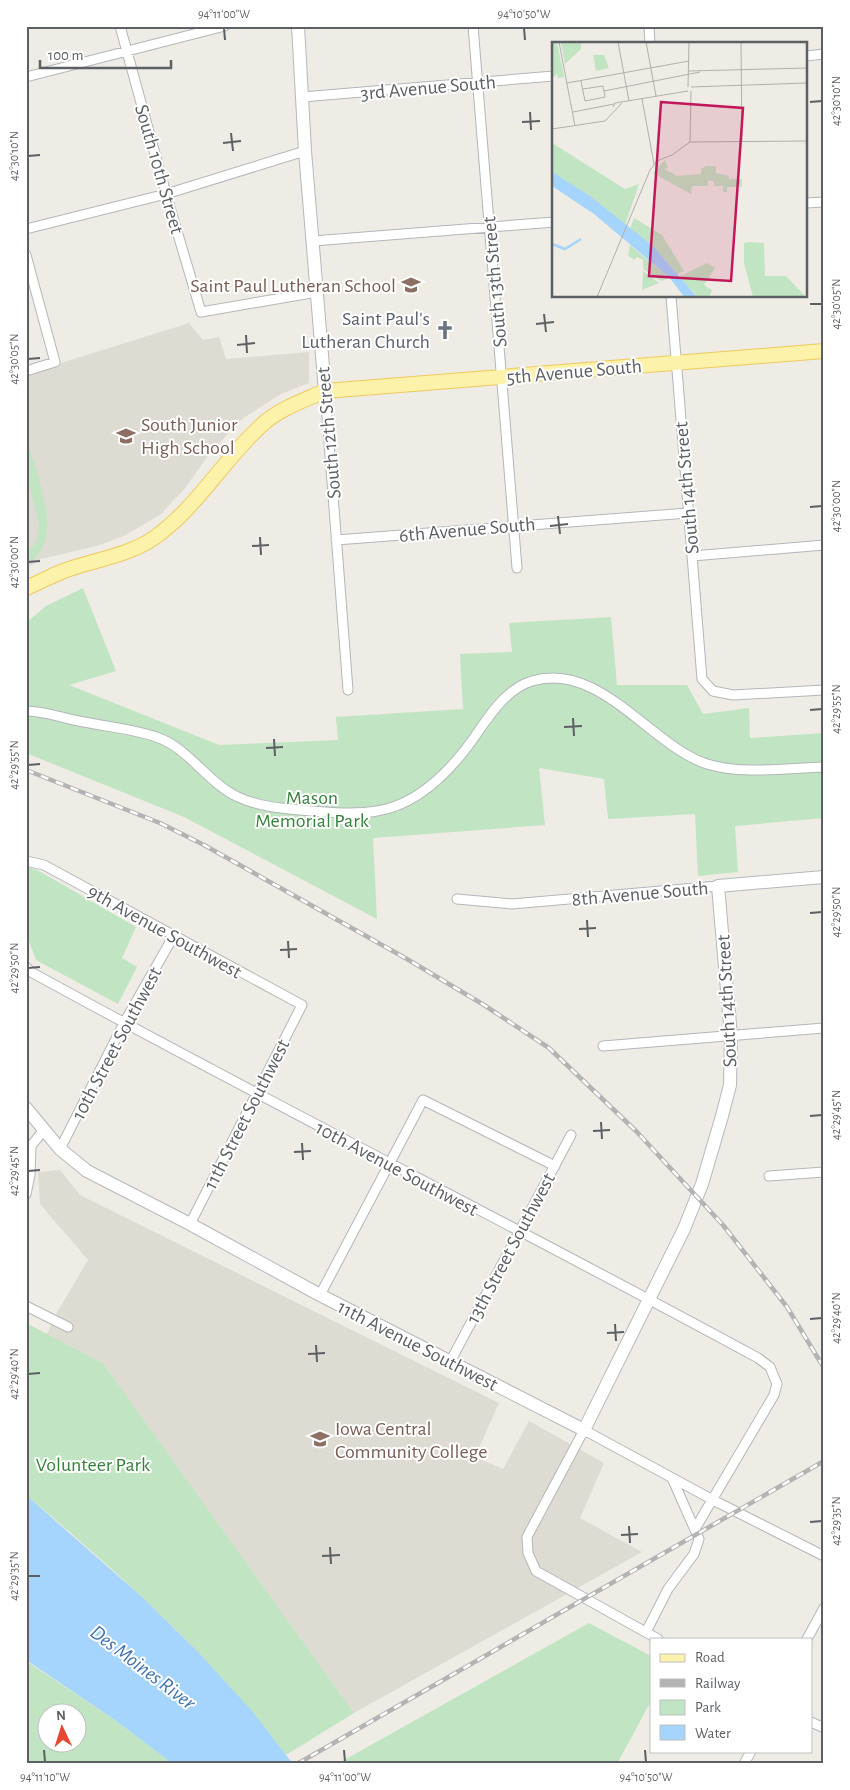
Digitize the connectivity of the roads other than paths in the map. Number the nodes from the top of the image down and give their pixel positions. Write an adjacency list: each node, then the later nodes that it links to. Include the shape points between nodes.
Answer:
1 (120, 26): 7 (street, South 10th Street)
2 (225, 26): 7 (street)
3 (298, 26): 13 (street, South 12th Street)
4 (473, 26): 12 (street, South 13th Street)
5 (649, 26): 6 (street)
6 (650, 42)
7 (127, 51): 11 (street); 15 (street, South 10th Street)
8 (824, 54): 9 (street)
9 (808, 56)
10 (552, 76): 12 (street, 3rd Avenue South)
11 (26, 77)
12 (478, 83): 13 (street, 3rd Avenue South); 19 (street, South 13th Street)
13 (302, 97): 14 (street, South 12th Street)
14 (305, 151): 15 (street); 21 (street, South 12th Street)
15 (166, 194): 20 (street); 23 (street, South 10th Street, via 201,312)
16 (824, 202): 17 (street)
17 (808, 203)
18 (552, 222): 19 (street)
19 (489, 227): 21 (street); 28 (street, South 13th Street)
20 (26, 229)
21 (313, 241): 23 (street, South 12th Street)
22 (26, 255): 27 (street, via 55,362)
23 (317, 292): 29 (street, South 12th Street)
24 (671, 298): 26 (street, South 14th Street)
25 (824, 350): 26 (main road, 5th Avenue South)
26 (676, 362): 28 (main road, 5th Avenue South); 30 (street, South 14th Street)
27 (26, 371)
28 (501, 377): 29 (main road, 5th Avenue South); 31 (street, South 13th Street)
29 (325, 391): 32 (street, South 12th Street); 36 (main road, 5th Avenue South, via 266,421 235,451 210,485 153,538)
30 (688, 513): 31 (street, 6th Avenue South); 34 (street, South 14th Street)
31 (514, 525): 32 (street, 6th Avenue South); 35 (street, South 13th Street)
32 (336, 540): 37 (street, South 12th Street)
33 (824, 545): 34 (street)
34 (692, 556): 38 (street, South 14th Street, via 702,679 713,691 732,695)
35 (517, 568)
36 (26, 588)
37 (348, 690)
38 (824, 690)
39 (29, 711): 40 (street, via 160,738 237,797 264,806 299,810 377,811 418,794 458,761 495,707 530,682 550,678 598,691 630,711 674,746 705,763 728,768)
40 (824, 767)
41 (26, 862): 45 (street, 9th Avenue Southwest, via 44,865)
42 (824, 878): 43 (street, 8th Avenue South)
43 (718, 886): 44 (street, 8th Avenue South, via 512,904); 50 (street, South 14th Street)
44 (456, 899)
45 (173, 936): 47 (street, 9th Avenue Southwest); 48 (street, 10th Street Southwest)
46 (26, 967): 48 (street, 10th Avenue Southwest)
47 (302, 1005): 52 (street, 11th Street Southwest)
48 (124, 1023): 52 (street, 10th Avenue Southwest); 57 (street, 10th Street Southwest)
49 (824, 1028): 50 (street)
50 (731, 1036): 51 (street); 66 (street, South 14th Street, via 730,1085 709,1162 684,1229)
51 (603, 1046)
52 (255, 1093): 58 (street, 10th Avenue Southwest); 63 (street, 11th Street Southwest)
53 (26, 1108): 54 (street, 11th Avenue Southwest)
54 (43, 1131): 56 (street); 57 (street, 11th Avenue Southwest)
55 (571, 1135): 59 (street, 13th Street Southwest)
56 (28, 1145): 62 (street, via 30,1175)
57 (60, 1149): 63 (street, 11th Avenue Southwest, via 87,1171)
58 (389, 1164): 59 (street, via 423,1100); 64 (street, 10th Avenue Southwest); 65 (street)
59 (555, 1166): 64 (street, 13th Street Southwest)
60 (824, 1172): 61 (street)
61 (769, 1176)
62 (26, 1194)
63 (190, 1224): 65 (street, 11th Avenue Southwest)
64 (519, 1232): 66 (street, 10th Avenue Southwest); 69 (street, 13th Street Southwest)
65 (320, 1295): 69 (street, 11th Avenue Southwest)
66 (649, 1299): 70 (street, South 14th Street); 72 (street, 10th Avenue Southwest, via 758,1358 770,1368 778,1384)
67 (26, 1306): 68 (street)
68 (68, 1327)
69 (450, 1362): 70 (street, 11th Avenue Southwest)
70 (584, 1430): 71 (street, 11th Avenue Southwest); 76 (street, via 527,1537 528,1553 536,1571)
71 (672, 1478): 72 (street, 11th Avenue Southwest); 73 (street)
72 (713, 1500): 73 (street); 74 (street, 11th Avenue Southwest)
73 (695, 1529): 76 (street, via 698,1539 694,1554 668,1588)
74 (824, 1556)
75 (824, 1608): 78 (street)
76 (646, 1632): 77 (street)
77 (656, 1638)
78 (808, 1638)
79 (812, 1722): 80 (street)
80 (824, 1728)
81 (750, 1752): 82 (street)
82 (744, 1764)

